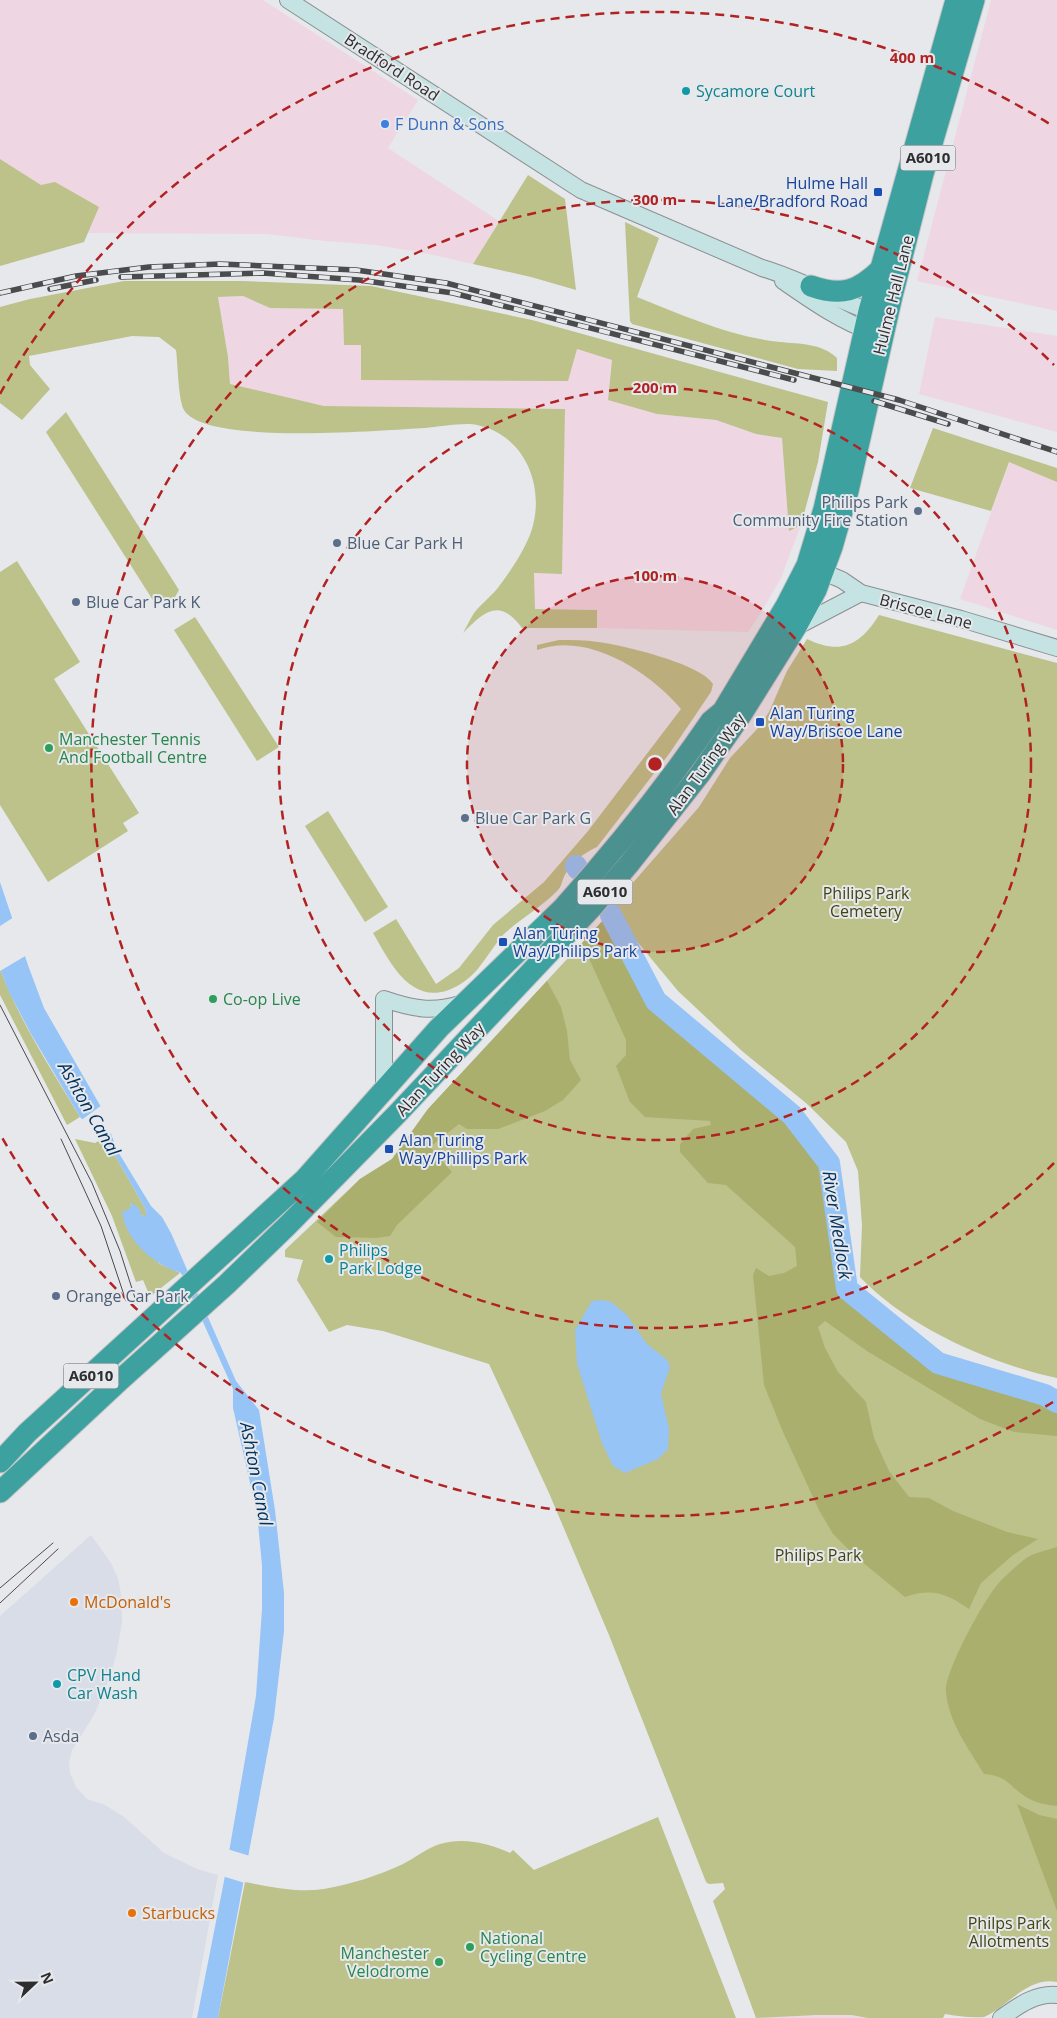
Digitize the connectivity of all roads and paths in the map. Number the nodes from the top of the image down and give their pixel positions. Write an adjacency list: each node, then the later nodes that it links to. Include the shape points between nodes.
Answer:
1 (288, 0): 4 (street, Bradford Road, via 581,190)
2 (956, 0): 5 (highway, Hulme Hall Lane / A6010)
3 (974, 0): 7 (highway, Hulme Hall Lane / A6010)
4 (762, 268): 6 (street, Bradford Road); 7 (street, Bradford Road, via 818,306)
5 (881, 269): 6 (highway, via 869,280 847,291 833,292); 7 (highway, Hulme Hall Lane / A6010)
6 (811, 286): 7 (street, Bradford Road)
7 (876, 324): 8 (highway, Hulme Hall Lane / A6010, via 824,509)
8 (811, 577): 9 (street, via 842,580); 10 (street); 11 (highway, Alan Turing Way / A6010); 13 (highway, Alan Turing Way / A6010, via 777,622 723,710 711,721 645,812 563,908)
9 (861, 593): 10 (street, Briscoe Lane); 12 (street, Briscoe Lane)
10 (844, 603): 11 (street, Briscoe Lane)
11 (796, 627): 15 (highway, Alan Turing Way / A6010, via 741,715 661,825 594,905)
12 (1057, 648)
13 (465, 1002): 14 (highway, Alan Turing Way / A6010); 16 (street, via 435,1010 384,999)
14 (423, 1045): 15 (highway); 16 (highway, Alan Turing Way / A6010)
15 (443, 1066): 18 (highway, Alan Turing Way / A6010, via 288,1225)
16 (384, 1088): 17 (highway, Alan Turing Way / A6010, via 305,1179)
17 (27, 1433): 18 (highway); 19 (highway, Alan Turing Way / A6010)
18 (44, 1452): 20 (highway, Alan Turing Way / A6010)
19 (0, 1462)
20 (0, 1492)
21 (1057, 1995): 22 (street, via 1047,1994 1026,2001)
22 (1001, 2018)

